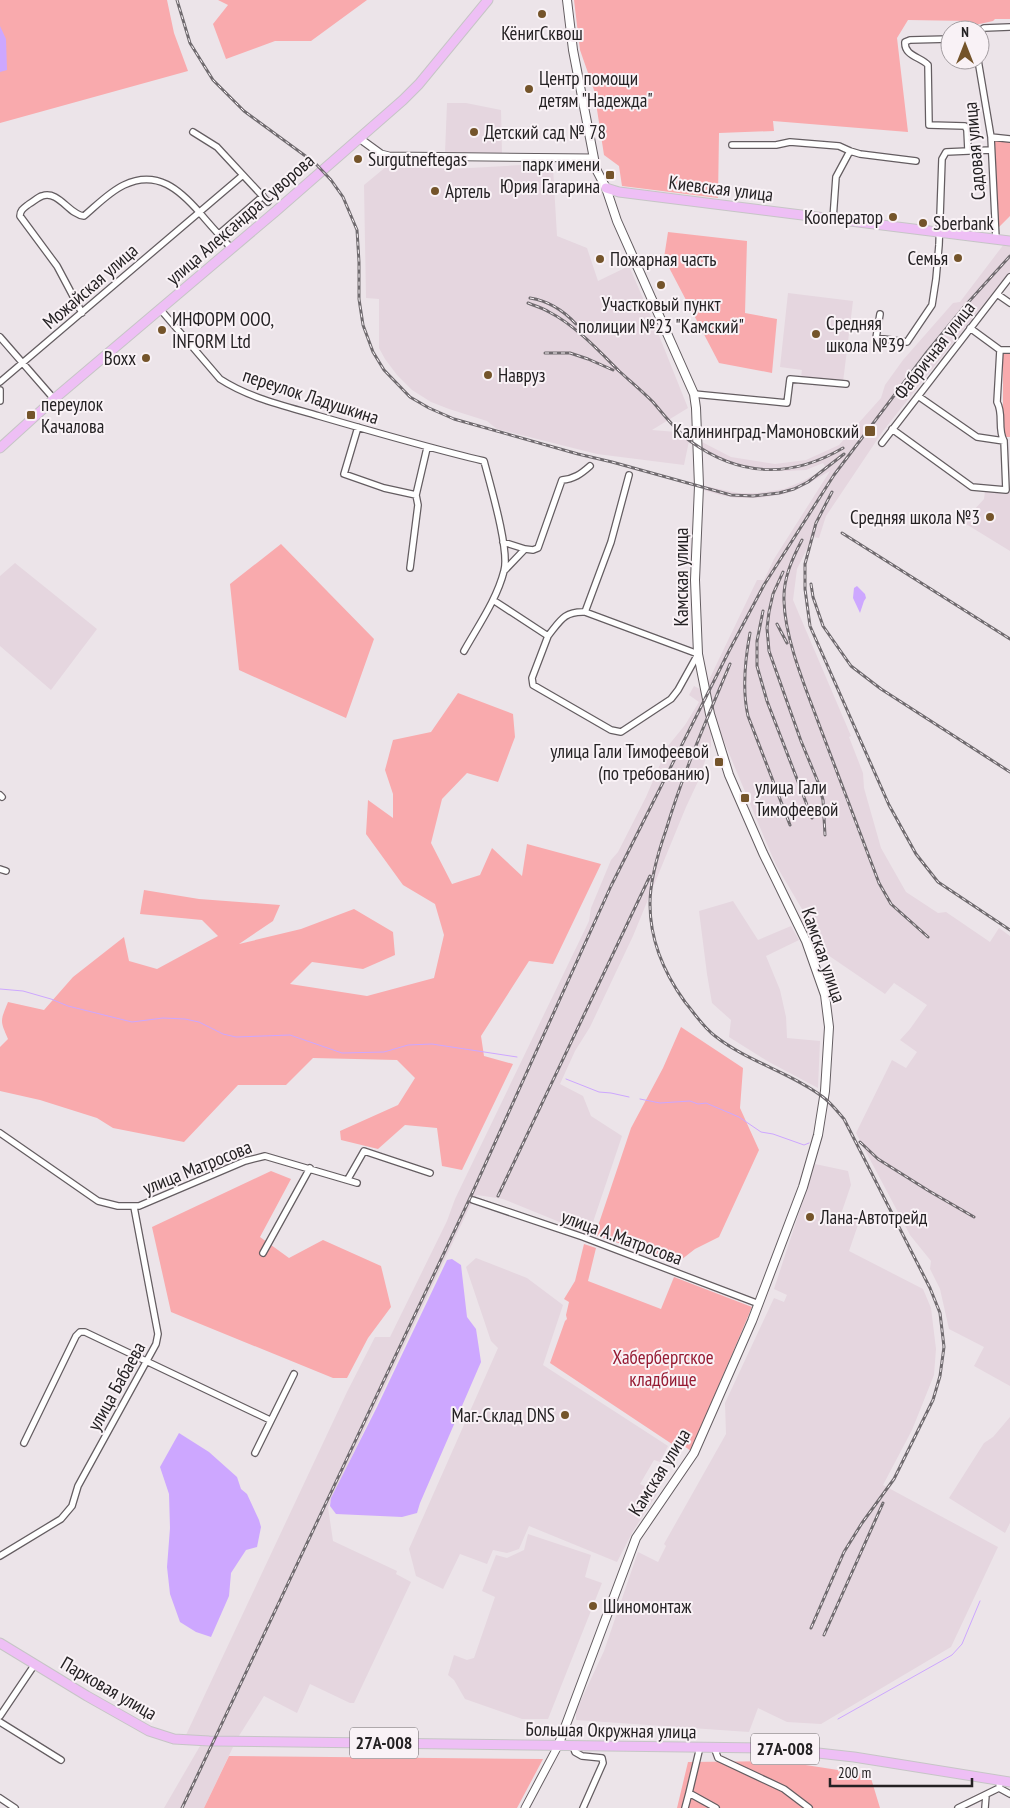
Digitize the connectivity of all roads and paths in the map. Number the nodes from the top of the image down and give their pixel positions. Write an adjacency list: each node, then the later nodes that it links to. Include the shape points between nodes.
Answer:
1 (488, 0): 9 (main road, улица Александра Суворова, via 414,90)
2 (567, 0): 15 (main road, Камская улица)
3 (1010, 27): 4 (street)
4 (990, 28)
5 (940, 39): 12 (street, via 910,40 905,42 905,46 907,51 928,65 928,125 966,126)
6 (980, 70): 8 (street, Садовая улица)
7 (193, 132): 17 (street, via 217,147)
8 (991, 137): 10 (street); 13 (street, Садовая улица)
9 (359, 138): 15 (street, via 389,156); 27 (main road, улица Александра Суворова)
10 (1010, 139)
11 (732, 145): 14 (street, via 790,142 839,146)
12 (968, 150): 13 (street); 23 (street, via 946,152 942,159)
13 (991, 150): 25 (street, Садовая улица)
14 (850, 151): 16 (street); 22 (street, via 836,177)
15 (593, 158): 18 (main road, Камская улица)
16 (916, 161)
17 (243, 174): 19 (street); 21 (street, Можайская улица)
18 (606, 188): 22 (main road, Киевская улица); 42 (main road, Камская улица, via 617,221)
19 (263, 196): 20 (street); 24 (street)
20 (268, 202)
21 (200, 213): 24 (street); 32 (street, Можайская улица); 32 (street, via 177,189 148,180 123,185 84,216 49,195 22,209 20,216 57,266)
22 (833, 219): 23 (main road, Киевская улица)
23 (938, 232): 25 (main road, Киевская улица); 33 (street, via 932,305 907,342 876,338)
24 (218, 234): 27 (street)
25 (997, 239): 26 (main road, Киевская улица)
26 (1010, 241)
27 (231, 248): 31 (main road, улица Александра Суворова)
28 (1010, 277): 29 (street, Фабричная улица)
29 (997, 294): 30 (street); 34 (street, Фабричная улица)
30 (1010, 303)
31 (160, 309): 44 (main road, улица Александра Суворова); 46 (street, переулок Ладушкина, via 228,385 258,398)
32 (82, 313): 38 (street, Можайская улица)
33 (880, 314)
34 (970, 328): 36 (street); 43 (street, Фабричная улица)
35 (0, 337): 38 (street)
36 (1000, 350): 37 (street); 48 (street, via 997,402 1001,409 1001,436)
37 (1010, 350)
38 (22, 363): 39 (street, Можайская улица); 44 (street)
39 (0, 382)
40 (846, 384): 42 (street, via 790,379 787,403)
41 (0, 390): 45 (street)
42 (694, 394): 63 (main road, Камская улица, via 699,486)
43 (918, 396): 47 (street, Фабричная улица); 48 (street, via 978,437)
44 (54, 398): 50 (main road, улица Александра Суворова)
45 (0, 401)
46 (358, 427): 51 (street, переулок Ладушкина); 54 (street, via 344,474)
47 (892, 429): 48 (street, via 972,487 1006,490); 49 (street, Фабричная улица)
48 (1004, 441)
49 (882, 443)
50 (0, 448)
51 (428, 448): 54 (street); 55 (street, переулок Ладушкина, via 484,461)
52 (590, 466): 56 (street, via 571,480 562,480 538,548)
53 (629, 475): 60 (street, via 611,542)
54 (416, 495): 57 (street, via 418,505)
55 (503, 542): 56 (street); 58 (street)
56 (525, 549): 58 (street)
57 (410, 568)
58 (505, 570): 59 (street)
59 (493, 600): 61 (street); 62 (street)
60 (586, 612): 61 (street, via 565,615); 63 (street)
61 (548, 636): 63 (street, via 532,678 533,685 611,730 622,732 671,699)
62 (464, 651)
63 (698, 654): 72 (main road, Камская улица, via 710,714 729,775 806,941 824,995 829,1027 824,1098 816,1141)
64 (0, 1133): 70 (street, via 98,1201)
65 (310, 1168): 67 (street, улица Матросова); 70 (street, улица Матросова, via 259,1156); 71 (street)
66 (430, 1173): 67 (street, via 364,1151)
67 (348, 1179): 68 (street, улица Матросова)
68 (357, 1182)
69 (473, 1200): 72 (street, улица А.Матросова, via 583,1237)
70 (134, 1207): 73 (street, улица Бабаева, via 158,1334)
71 (262, 1253)
72 (759, 1304): 84 (main road, Камская улица, via 694,1453 636,1538)
73 (147, 1361): 75 (street); 76 (street, via 80,1332); 78 (street, улица Бабаева, via 78,1486 72,1506 61,1519)
74 (294, 1374): 75 (street)
75 (270, 1420): 77 (street)
76 (24, 1443)
77 (255, 1453)
78 (0, 1556)
79 (0, 1643): 80 (main road, Парковая улица / 27А-008)
80 (35, 1664): 81 (street); 83 (main road, Парковая улица / 27А-008, via 149,1731 174,1739)
81 (0, 1716)
82 (0, 1722): 88 (street)
83 (209, 1741): 84 (main road, Большая Окружная улица / 27А-008)
84 (558, 1746): 85 (main road, Большая Окружная улица / 27А-008); 96 (street)
85 (573, 1746): 86 (main road, Большая Окружная улица / 27А-008); 97 (street, via 575,1752 582,1756 602,1758 603,1763)
86 (700, 1747): 87 (main road, Большая Окружная улица / 27А-008); 91 (street)
87 (714, 1748): 90 (main road, Большая Окружная улица / 27А-008, via 772,1748 854,1757); 100 (street, via 718,1758 784,1789)
88 (61, 1760)
89 (1010, 1782): 90 (main road, Большая Окружная улица / 27А-008)
90 (1000, 1784): 92 (street); 93 (street)
91 (689, 1793): 98 (street); 99 (street)
92 (1010, 1794)
93 (986, 1795): 101 (street); 102 (street)
94 (0, 1798): 95 (street)
95 (15, 1808)
96 (525, 1808)
97 (583, 1808)
98 (684, 1808)
99 (716, 1808)
100 (809, 1808)
101 (958, 1808)
102 (985, 1808)

